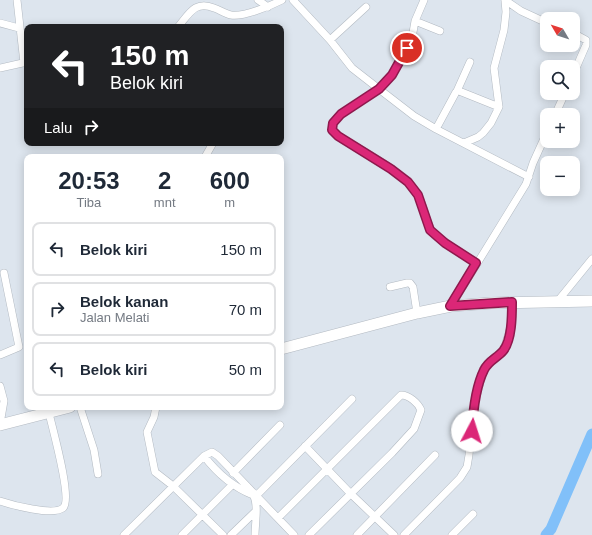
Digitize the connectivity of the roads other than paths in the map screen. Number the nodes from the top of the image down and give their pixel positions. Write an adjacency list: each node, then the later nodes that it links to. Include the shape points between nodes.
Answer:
1 (17, 0): 13 (street)
2 (258, 0): 8 (street)
3 (282, 0): 8 (street)
4 (293, 0): 15 (street)
5 (424, 0): 9 (street)
6 (505, 0): 10 (street); 24 (street, via 504,30 494,68)
7 (366, 6): 15 (street)
8 (268, 7): 12 (street, via 233,15 204,4 198,5)
9 (415, 21): 14 (street); 22 (street, via 412,38 402,58 392,75)
10 (540, 21)
11 (0, 22): 13 (street)
12 (180, 24)
13 (20, 28): 17 (street)
14 (440, 31)
15 (330, 40): 22 (street, via 352,68)
16 (589, 40): 18 (street)
17 (24, 56)
18 (580, 60)
19 (470, 62): 23 (street)
20 (24, 63): 21 (street)
21 (0, 68)
22 (379, 89): 25 (street); 30 (street, via 341,114 333,123 332,130 408,182 418,195 430,230)
23 (457, 91): 24 (street); 25 (street)
24 (499, 106): 26 (street, via 483,133 478,138)
25 (436, 129): 26 (street)
26 (464, 143): 28 (street)
27 (540, 148): 28 (street)
28 (529, 177): 30 (street)
29 (592, 259): 35 (street)
30 (476, 263): 36 (street)
31 (4, 273): 39 (street, via 19,347)
32 (390, 287): 37 (street, via 410,283 413,287)
33 (592, 301): 35 (street)
34 (512, 302): 35 (street); 36 (street); 73 (street, via 512,323 506,346 487,364 483,372 473,409 467,467 460,478)
35 (557, 302)
36 (450, 306): 37 (street)
37 (417, 313): 38 (street)
38 (284, 346)
39 (0, 355)
40 (0, 386): 46 (street, via 4,401)
41 (352, 399): 48 (street)
42 (60, 410): 45 (street)
43 (81, 410): 53 (street, via 94,450)
44 (155, 410): 55 (street, via 147,432 155,472)
45 (49, 413): 46 (street); 58 (street, via 64,476 64,507 39,511)
46 (0, 424)
47 (280, 425): 52 (street)
48 (305, 446): 51 (street); 57 (street)
49 (435, 455): 62 (street)
50 (204, 456): 52 (street, via 212,452 216,454); 54 (street, via 217,472); 55 (street)
51 (328, 469): 56 (street); 56 (street, via 401,395 409,397 420,407 414,428); 63 (street)
52 (234, 473): 57 (street)
53 (98, 474)
54 (233, 484): 59 (street, via 255,497); 60 (street)
55 (173, 486): 60 (street); 64 (street)
56 (350, 494): 62 (street); 70 (street)
57 (257, 495): 63 (street)
58 (0, 501)
59 (256, 511): 67 (street); 68 (street)
60 (203, 514): 65 (street); 66 (street)
61 (473, 514): 74 (street)
62 (374, 516): 71 (street); 72 (street)
63 (278, 518): 69 (street)
64 (124, 535)
65 (182, 535)
66 (223, 535)
67 (231, 535)
68 (255, 535)
69 (294, 535)
70 (308, 535)
71 (357, 535)
72 (394, 535)
73 (404, 535)
74 (452, 535)

